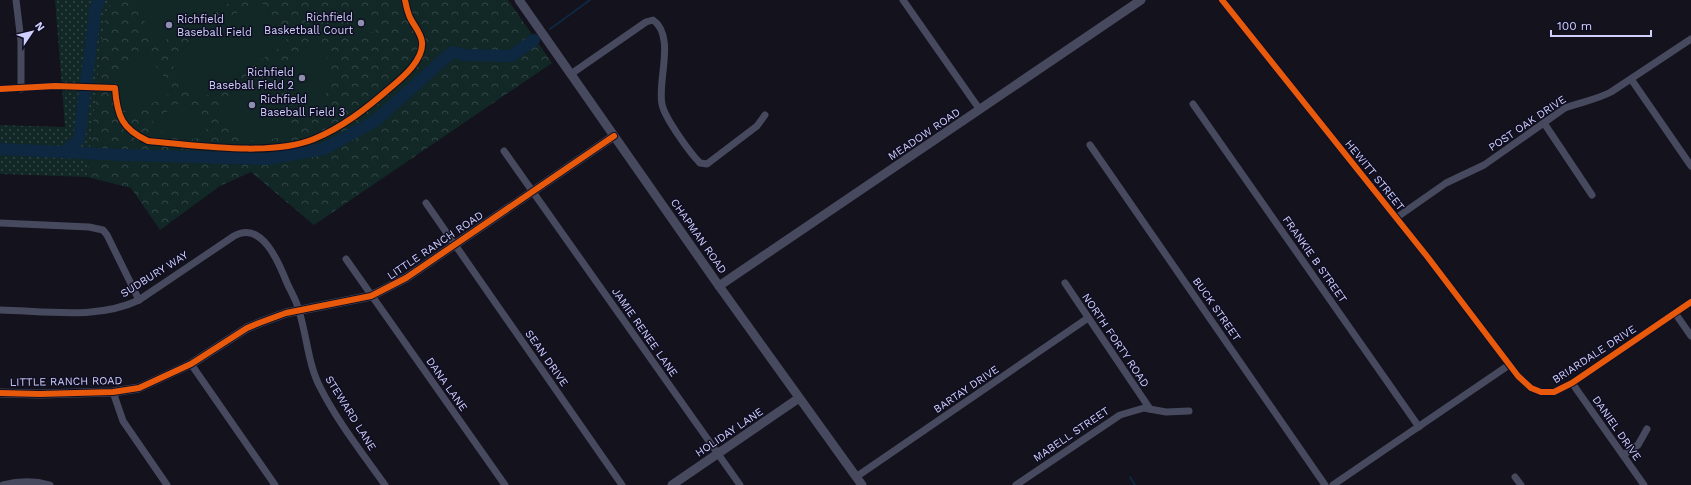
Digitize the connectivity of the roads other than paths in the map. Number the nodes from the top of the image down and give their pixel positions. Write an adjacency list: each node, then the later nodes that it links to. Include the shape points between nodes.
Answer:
1 (16, 0): 11 (street, via 21,41)
2 (519, 0): 7 (street, CHAPMAN ROAD)
3 (903, 0): 13 (street)
4 (1141, 0): 13 (street, MEADOW ROAD)
5 (1222, 0): 23 (street, HEWITT STREET)
6 (1691, 39): 8 (street, POST OAK DRIVE)
7 (572, 74): 14 (street, via 646,22 653,20 662,30 665,60 660,92 662,106 700,163 707,164 757,126); 16 (street, CHAPMAN ROAD)
8 (1631, 80): 15 (street, POST OAK DRIVE, via 1599,99 1565,108); 19 (street)
9 (55, 86): 11 (street)
10 (0, 89): 11 (street)
11 (20, 89)
12 (1194, 104): 46 (street, FRANKIE B STREET)
13 (980, 110): 29 (street, MEADOW ROAD)
14 (766, 115)
15 (1544, 123): 21 (street); 23 (street, POST OAK DRIVE, via 1484,165 1446,184)
16 (614, 136): 20 (street, LITTLE RANCH ROAD); 29 (street, CHAPMAN ROAD)
17 (1090, 145): 63 (street, BUCK STREET)
18 (504, 151): 20 (street, JAMIE RENEE LANE)
19 (1691, 166)
20 (533, 191): 26 (street, LITTLE RANCH ROAD); 48 (street, JAMIE RENEE LANE)
21 (1592, 195)
22 (426, 203): 26 (street, SEAN DRIVE)
23 (1396, 218): 39 (street, HEWITT STREET, via 1457,294)
24 (0, 223): 31 (street, via 89,227 103,230)
25 (262, 238): 31 (street, SUDBURY WAY, via 250,232 240,232); 34 (street, STEWARD LANE, via 278,262)
26 (454, 244): 30 (street, LITTLE RANCH ROAD, via 397,284); 58 (street, SEAN DRIVE)
27 (346, 259): 30 (street, DANA LANE)
28 (1065, 283): 36 (street, NORTH FORTY ROAD)
29 (719, 286): 43 (street, CHAPMAN ROAD)
30 (371, 296): 34 (street, LITTLE RANCH ROAD); 57 (street, DANA LANE)
31 (139, 300): 33 (street, SUDBURY WAY, via 124,307 95,311)
32 (1691, 302): 35 (street, BRIARDALE DRIVE)
33 (0, 310)
34 (299, 310): 38 (street, LITTLE RANCH ROAD, via 286,312 247,328); 56 (street, STEWARD LANE, via 319,385)
35 (1675, 313): 37 (street); 40 (street, BRIARDALE DRIVE)
36 (1088, 318): 44 (street, NORTH FORTY ROAD); 50 (street, BARTAY DRIVE)
37 (1691, 336)
38 (191, 364): 41 (street, LITTLE RANCH ROAD, via 139,388); 55 (street)
39 (1509, 365): 40 (street, BRIARDALE DRIVE, via 1531,388 1541,392 1554,392); 46 (street)
40 (1572, 383): 49 (street, DANIEL DRIVE)
41 (113, 392): 42 (street, LITTLE RANCH ROAD); 54 (street, via 122,421)
42 (0, 393)
43 (799, 398): 48 (street, HOLIDAY LANE); 50 (street, CHAPMAN ROAD)
44 (1150, 409): 45 (street, MABELL STREET, via 1166,412); 62 (street, MABELL STREET, via 1144,408 1120,415)
45 (1189, 411)
46 (1419, 427): 64 (street)
47 (1647, 429): 49 (street, via 1638,445)
48 (718, 454): 59 (street, HOLIDAY LANE); 60 (street, JAMIE RENEE LANE)
49 (1622, 455): 66 (street, DANIEL DRIVE)
50 (856, 477): 61 (street, CHAPMAN ROAD)
51 (1515, 477): 65 (street)
52 (3, 485): 53 (street, via 17,482 40,482)
53 (50, 485)
54 (167, 485)
55 (275, 485)
56 (385, 485)
57 (505, 485)
58 (622, 485)
59 (672, 485)
60 (740, 485)
61 (862, 485)
62 (1016, 485)
63 (1325, 485)
64 (1333, 485)
65 (1521, 485)
66 (1644, 485)

